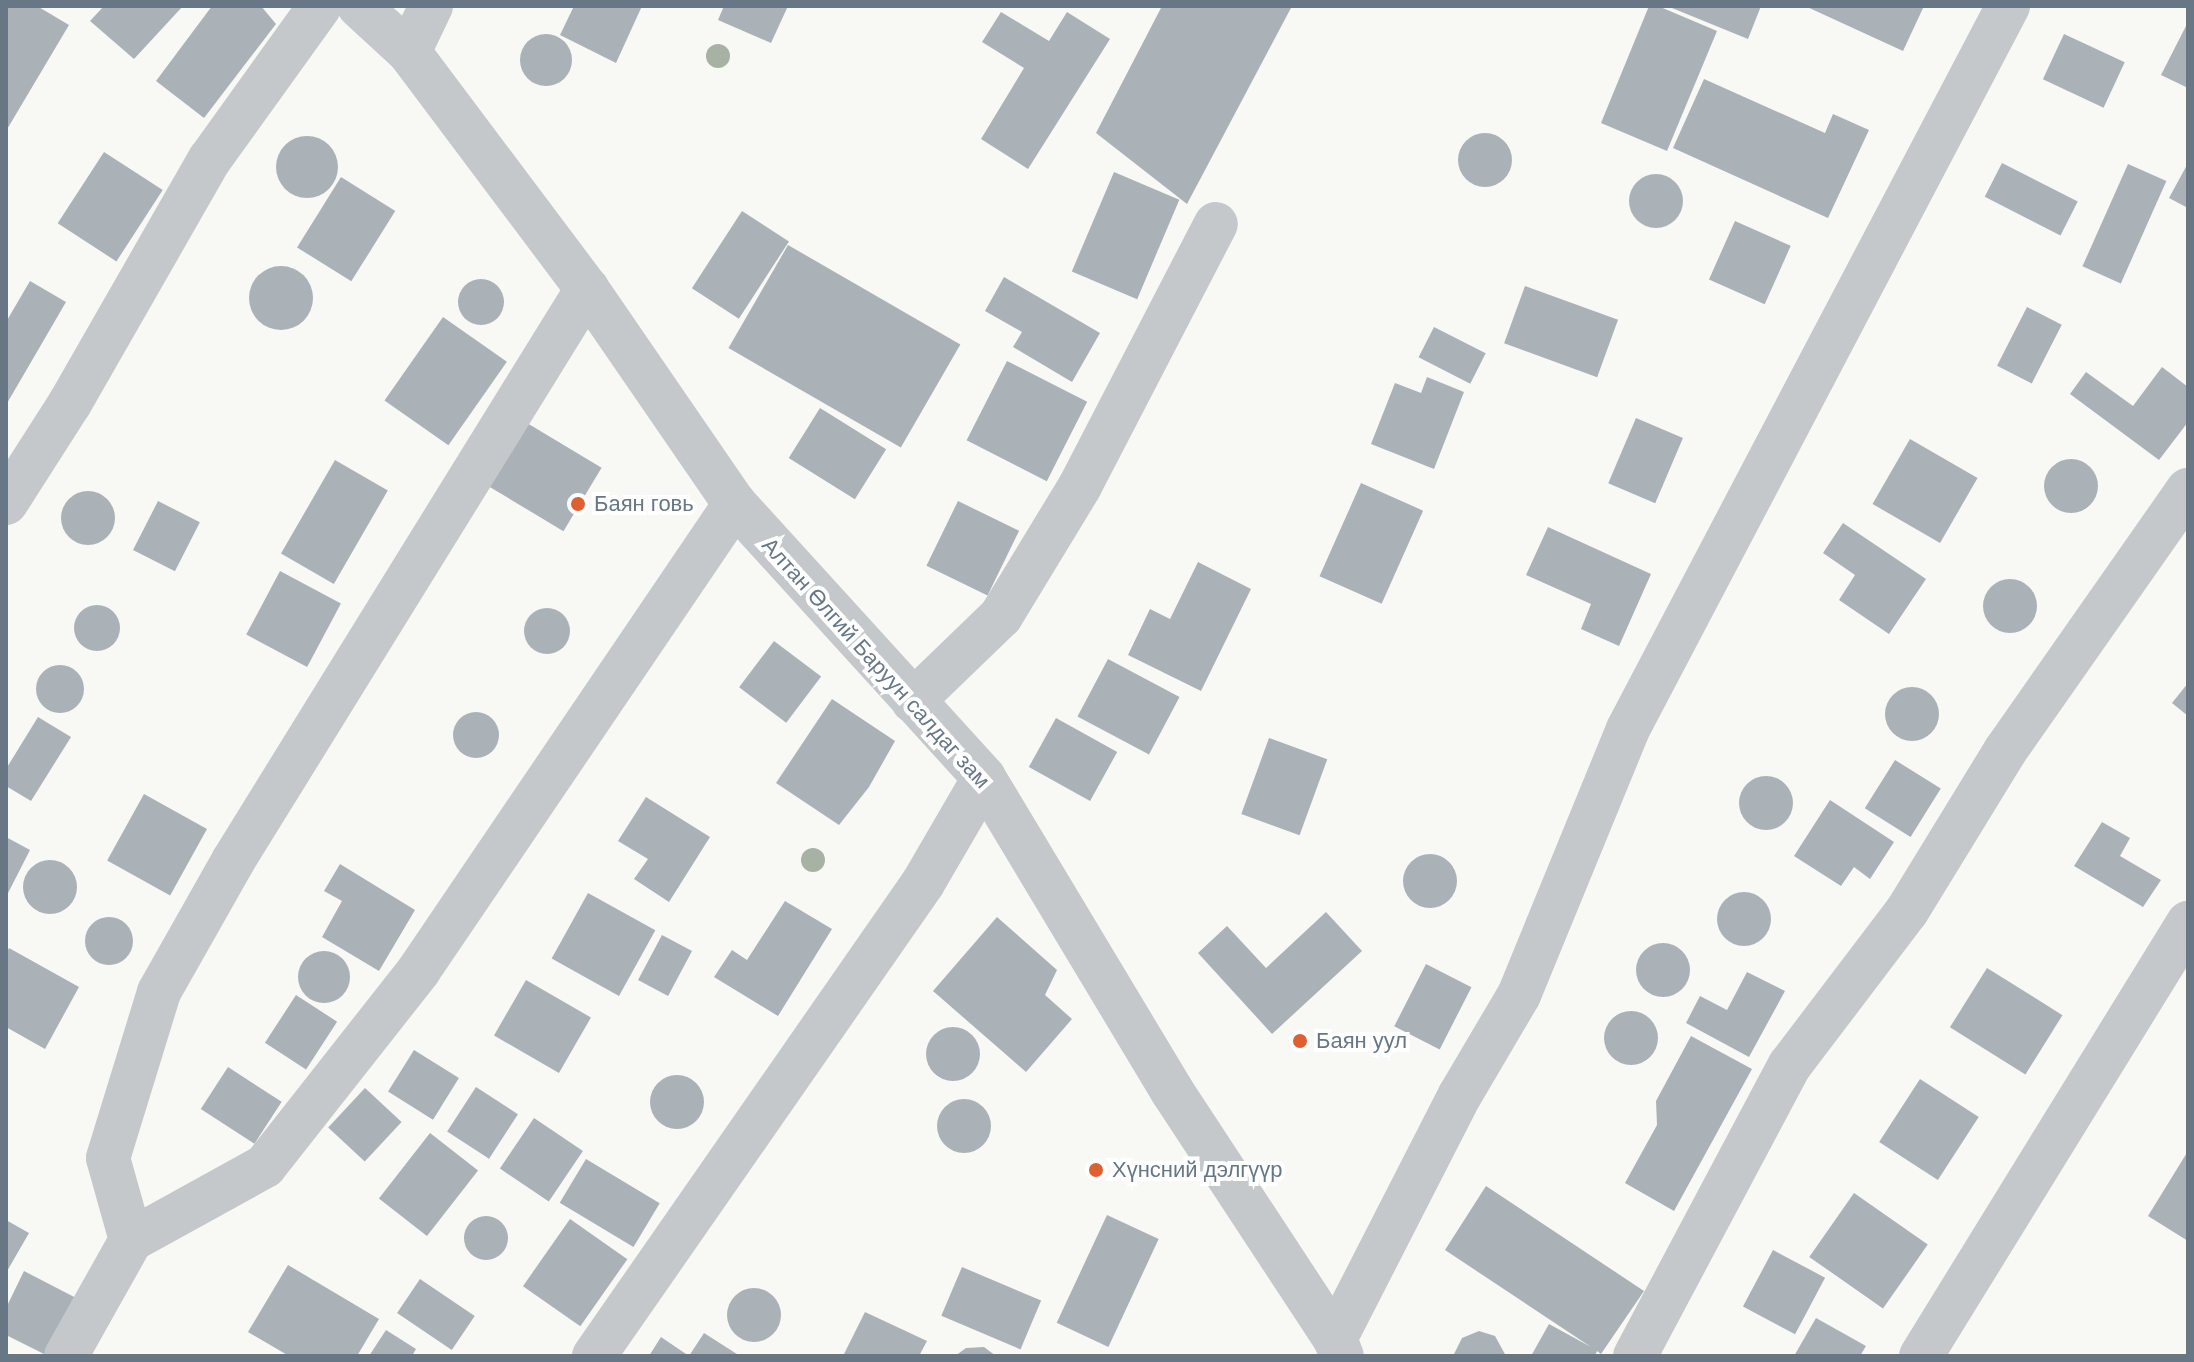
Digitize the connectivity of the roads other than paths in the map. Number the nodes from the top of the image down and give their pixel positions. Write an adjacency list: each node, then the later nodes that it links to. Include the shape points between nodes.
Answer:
1 (320, 6): 9 (street, via 210,159 70,403)
2 (359, 6): 5 (street, Алтан Өлгий Баруун салдаг зам)
3 (431, 6): 5 (street)
4 (2008, 6): 15 (street, via 1628,729 1519,995 1460,1095)
5 (409, 52): 7 (street, Алтан Өлгий Баруун салдаг зам)
6 (1216, 224): 11 (street, via 1080,486 1001,616)
7 (587, 289): 10 (street, Алтан Өлгий Баруун салдаг зам); 14 (street, via 233,861 159,992 108,1158)
8 (2188, 490): 18 (street, via 2005,751 1907,911 1790,1065)
9 (6, 503)
10 (735, 504): 11 (street, Алтан Өлгий Баруун салдаг зам); 14 (street, via 419,970 265,1166)
11 (913, 701): 12 (street, Алтан Өлгий Баруун салдаг зам)
12 (984, 778): 15 (street, Алтан Өлгий Баруун салдаг зам, via 1172,1091); 17 (street, via 923,883)
13 (2188, 923): 19 (street)
14 (131, 1240): 16 (street)
15 (1338, 1347)
16 (66, 1356)
17 (594, 1356)
18 (1635, 1356)
19 (1921, 1356)

